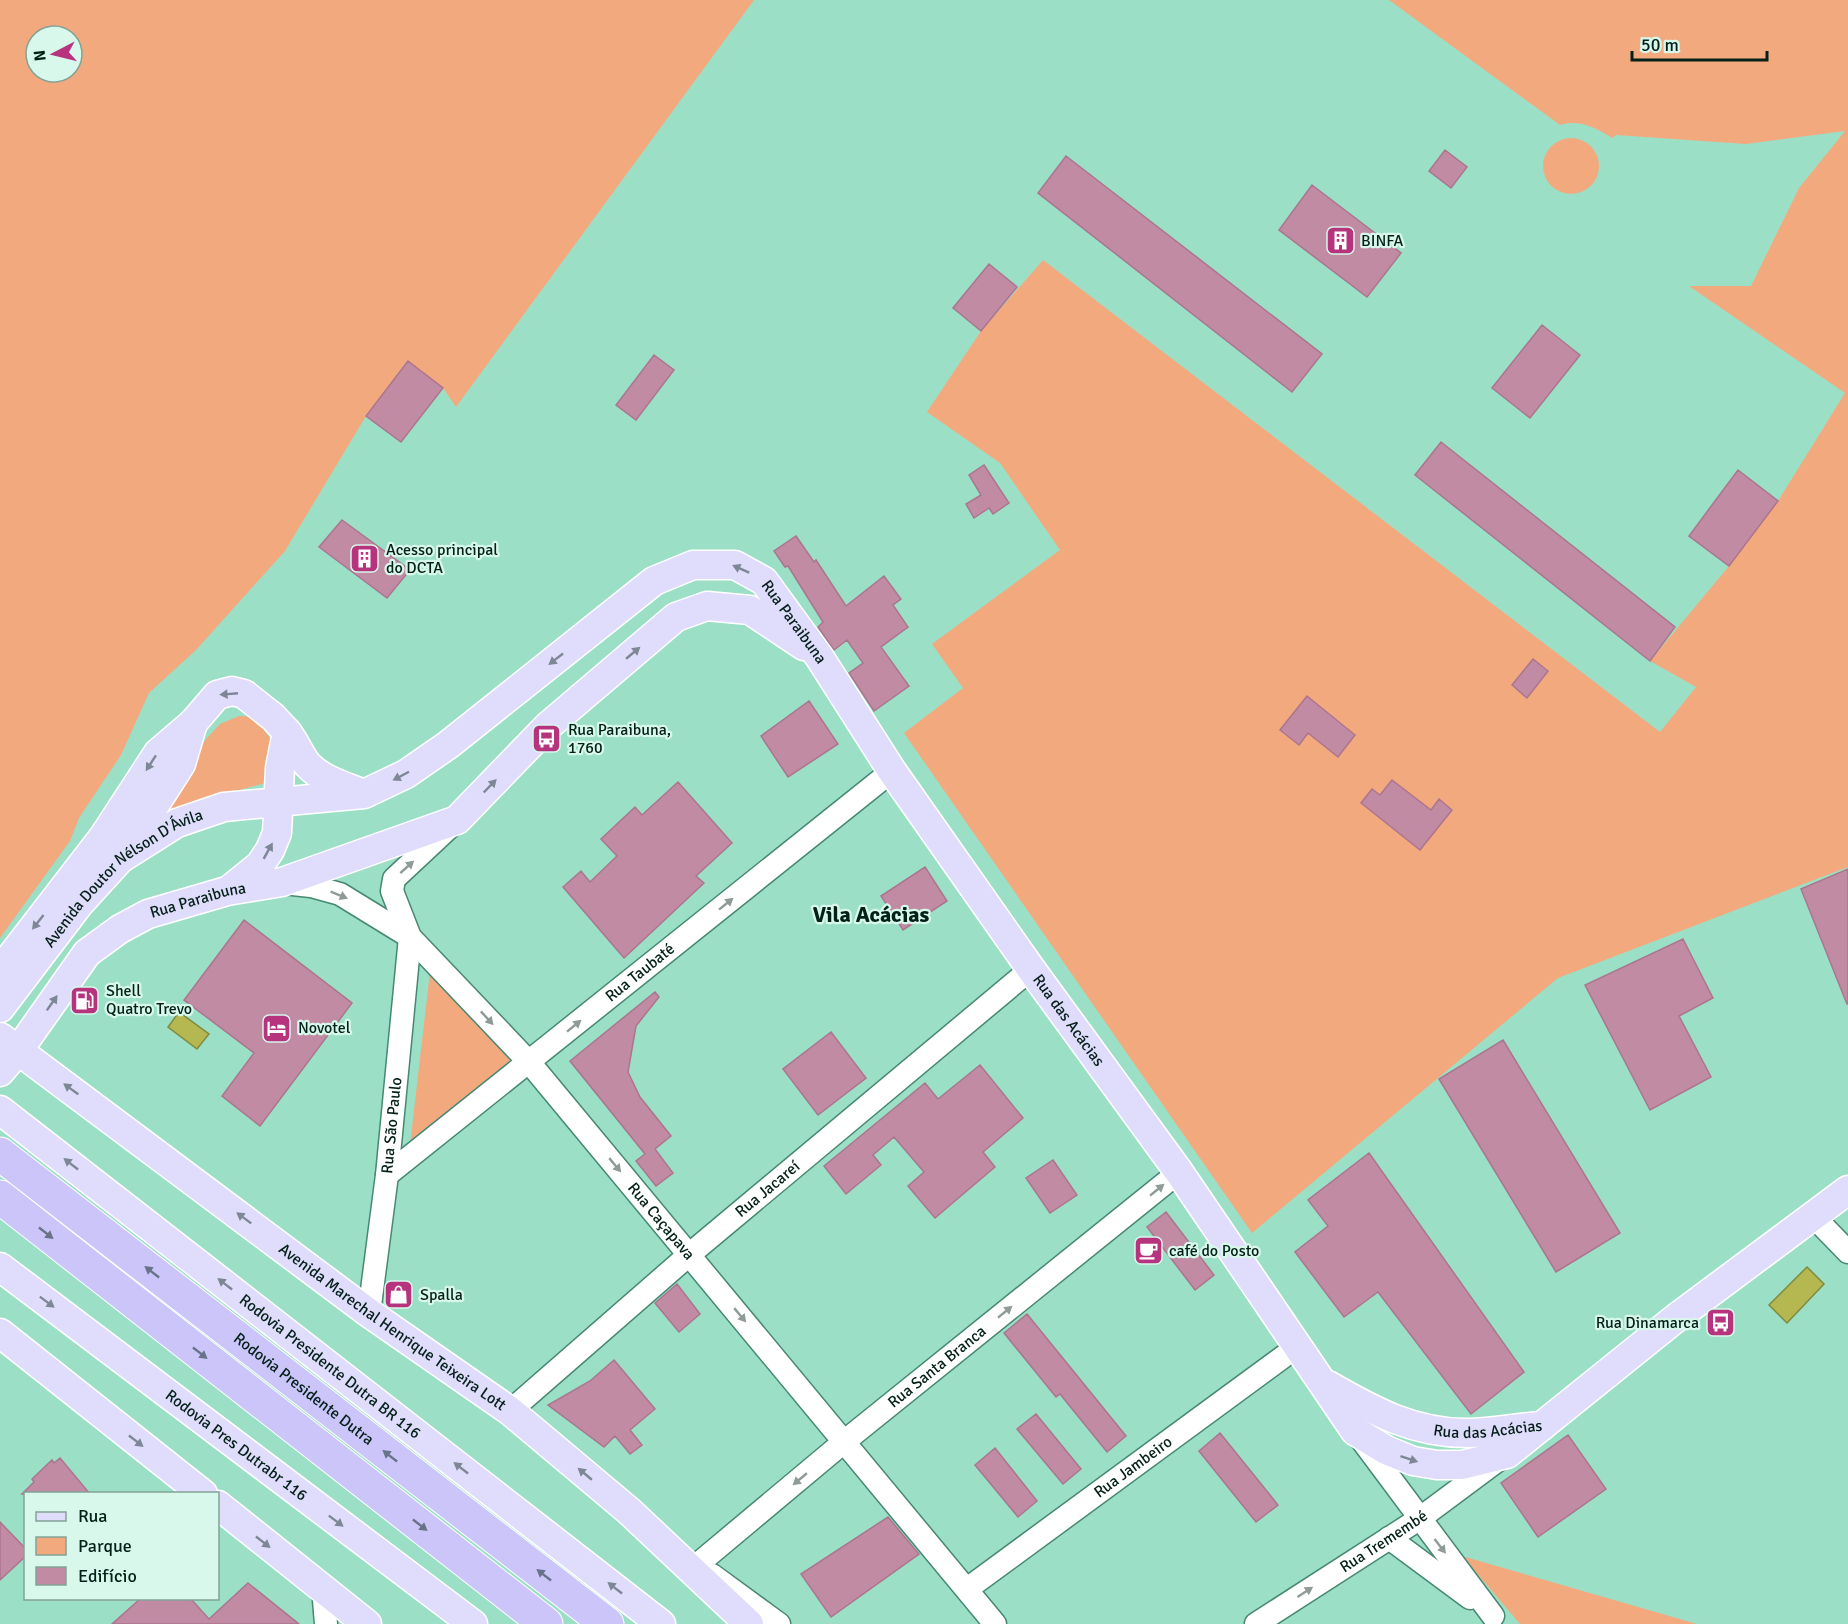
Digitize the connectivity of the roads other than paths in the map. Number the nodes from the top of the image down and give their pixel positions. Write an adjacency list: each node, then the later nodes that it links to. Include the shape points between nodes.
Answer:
1 (820, 658): 4 (main road, Rua das Acácias); 5 (main road, Rua Paraibuna, one-way to 5, via 764,581 735,565 693,565 654,581 448,745 406,774); 7 (main road, Rua Paraibuna, one-way to 1, via 548,726 676,617 707,606 750,610)
2 (194, 723): 3 (main road, one-way to 2, via 244,694 232,691 217,695); 8 (main road, via 181,764); 13 (main road, one-way to 13, via 158,753 104,836)
3 (287, 732): 5 (main road, via 307,764 329,781); 6 (main road)
4 (892, 771): 12 (main road, Rua das Acácias); 16 (street, Rua Taubaté, one-way to 4)
5 (364, 794): 6 (main road, Rua Paraibuna)
6 (279, 801): 8 (main road, Avenida Doutor Nélson D'Ávila, via 224,807 177,823); 10 (main road, one-way to 6, via 260,865 270,850 277,833)
7 (457, 820): 9 (main road, Rua Paraibuna); 11 (street, Rua Paraibuna, one-way to 7, via 392,891 394,879)
8 (120, 859): 14 (main road, Avenida Doutor Nélson D'Ávila, via 79,904)
9 (282, 882): 10 (main road, Rua Paraibuna); 11 (street, Rua Caçapava, one-way to 11, via 340,894)
10 (227, 891): 15 (main road, Rua Paraibuna, one-way to 10, via 87,953 120,929 148,914)
11 (410, 937): 16 (street, Rua Caçapava, one-way to 16); 21 (street, Rua São Paulo)
12 (1031, 969): 20 (main road, Rua das Acácias); 26 (street, Rua Jacareí)
13 (0, 971)
14 (0, 1008)
15 (9, 1044): 17 (main road, Rua Paraibuna); 28 (main road, Avenida Marechal Henrique Teixeira Lott, one-way to 15)
16 (529, 1062): 21 (street, Rua Taubaté); 26 (street, Rua Caçapava, one-way to 26)
17 (0, 1072)
18 (0, 1110): 53 (main road, Rodovia Presidente Dutra BR 116, one-way to 18)
19 (0, 1154): 52 (highway, Rodovia Presidente Dutra, one-way to 19)
20 (1179, 1172): 30 (main road, Rua das Acácias); 37 (street, Rua Santa Branca, one-way to 20)
21 (387, 1175): 28 (street, Rua São Paulo)
22 (1848, 1190): 24 (main road)
23 (0, 1197): 51 (highway, one-way to 51)
24 (1813, 1216): 25 (street); 35 (main road, via 1676,1318)
25 (1848, 1252)
26 (690, 1254): 34 (street, Rua Jacareí); 37 (street, Rua Caçapava, one-way to 37)
27 (0, 1267): 50 (main road, Rodovia Pres Dutrabr 116, one-way to 50)
28 (369, 1313): 34 (main road, Avenida Marechal Henrique Teixeira Lott)
29 (0, 1334): 33 (main road)
30 (1298, 1346): 32 (main road, Rua das Acácias); 46 (street, Rua Jambeiro)
31 (0, 1357): 33 (main road)
32 (1321, 1381): 35 (main road, Rua das Acácias, via 1378,1414 1440,1433); 36 (main road, Rua das Acácias)
33 (90, 1404): 39 (main road, one-way to 39)
34 (510, 1411): 41 (main road, Avenida Marechal Henrique Teixeira Lott, one-way to 34)
35 (1542, 1426): 38 (main road, Rua das Acácias)
36 (1355, 1431): 38 (main road, Rua das Acácias, one-way to 38, via 1386,1450 1437,1465 1462,1465); 42 (street)
37 (845, 1441): 44 (street, Rua Santa Branca, one-way to 44); 46 (street, Rua Caçapava)
38 (1507, 1454): 42 (street, Rua Tremembé)
39 (200, 1492)
40 (219, 1506): 45 (main road, one-way to 45)
41 (630, 1511): 44 (street, Avenida Marechal Henrique Teixeira Lott); 54 (main road)
42 (1419, 1519): 43 (street, Rua Tremembé); 48 (street, one-way to 48)
43 (1389, 1538): 48 (street); 57 (street, Rua Tremembé, one-way to 43)
44 (698, 1564): 55 (street, Avenida Marechal Henrique Teixeira Lott)
45 (323, 1588): 47 (main road); 49 (street)
46 (967, 1589): 56 (street, Rua Caçapava)
47 (353, 1620)
48 (1497, 1620)
49 (326, 1624)
50 (473, 1624)
51 (546, 1624)
52 (607, 1624)
53 (661, 1624)
54 (749, 1624)
55 (779, 1624)
56 (995, 1624)
57 (1256, 1624)

